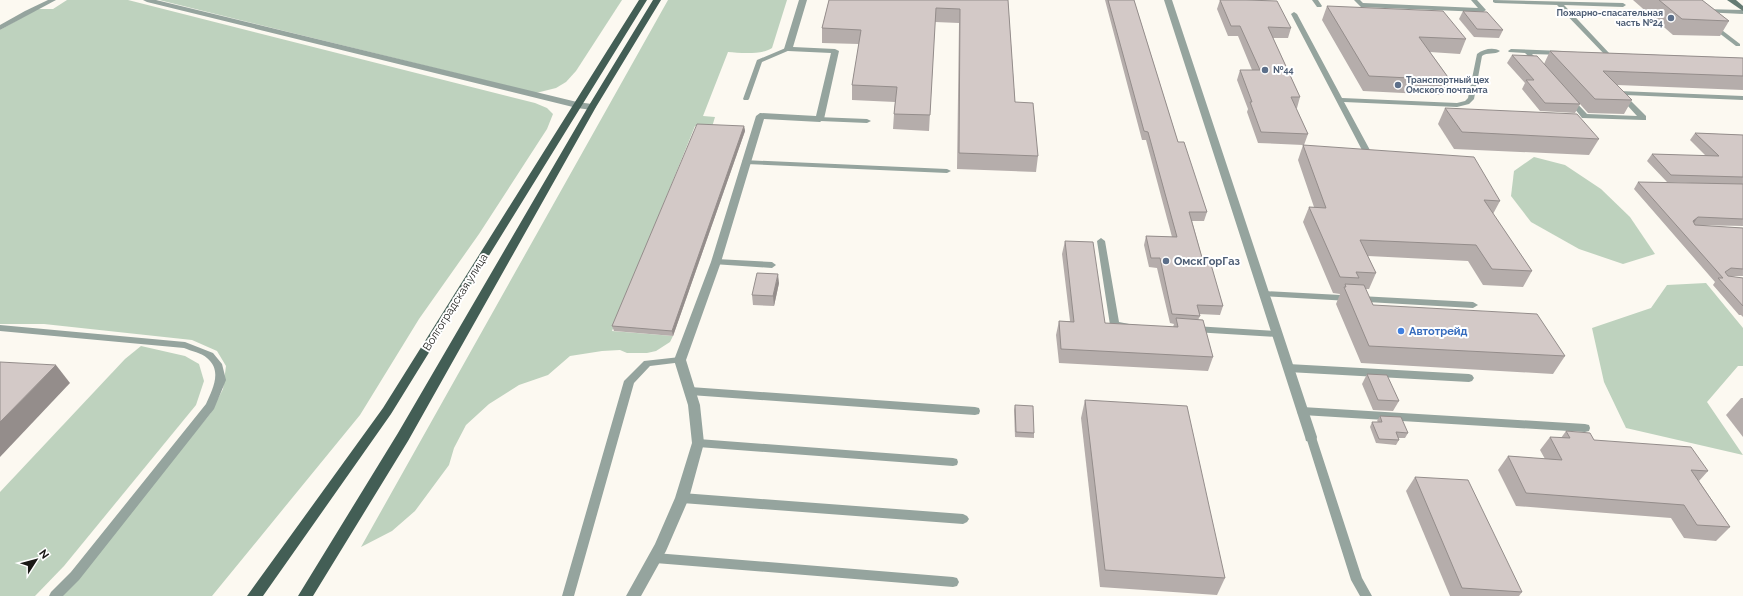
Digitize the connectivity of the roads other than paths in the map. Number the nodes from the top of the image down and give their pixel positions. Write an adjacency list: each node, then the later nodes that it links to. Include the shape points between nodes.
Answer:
1 (53, 0): 23 (lane)
2 (147, 0): 38 (street)
3 (643, 0): 38 (main road, Волгоградская улица)
4 (657, 0): 39 (main road, Волгоградская улица)
5 (802, 0): 25 (street)
6 (1168, 0): 48 (street)
7 (1315, 0): 16 (lane)
8 (1357, 0): 17 (lane, via 1361,5)
9 (1401, 0): 17 (lane)
10 (1442, 0): 18 (lane)
11 (1474, 0): 18 (lane, via 1483,10)
12 (1495, 0): 14 (lane)
13 (1730, 0): 20 (main road)
14 (1559, 3): 15 (lane); 31 (lane)
15 (1623, 5)
16 (1319, 6)
17 (1406, 7): 18 (lane)
18 (1449, 9)
19 (1694, 10): 20 (lane)
20 (1743, 11)
21 (1294, 14): 37 (lane)
22 (1699, 15): 24 (lane)
23 (0, 28)
24 (1738, 45)
25 (788, 49): 36 (lane, via 759,61); 40 (street, via 835,51)
26 (1497, 51): 37 (lane, via 1483,52 1479,55 1471,99 1467,104)
27 (1511, 51): 28 (lane)
28 (1528, 52): 29 (lane); 33 (lane)
29 (1572, 54)
30 (1601, 55): 31 (lane)
31 (1608, 55): 32 (lane)
32 (1616, 55)
33 (1543, 69)
34 (1564, 92): 35 (lane, via 1585,116 1636,118 1643,118 1619,93)
35 (1743, 98)
36 (746, 99)
37 (1340, 100): 42 (lane)
38 (577, 105): 39 (street); 69 (main road, Волгоградская улица, via 387,411)
39 (592, 107): 70 (main road, Волгоградская улица, via 402,437)
40 (820, 119): 41 (lane); 43 (street, via 760,116)
41 (868, 121)
42 (1367, 152)
43 (746, 162): 44 (lane); 46 (street)
44 (947, 171)
45 (1101, 241): 50 (lane, via 1115,325)
46 (716, 262): 47 (lane); 54 (street)
47 (772, 265)
48 (1264, 294): 49 (lane); 53 (street)
49 (1473, 305)
50 (1138, 326)
51 (0, 328): 68 (lane, via 185,345 210,354 217,364 221,380 210,406 75,576)
52 (1185, 329): 53 (lane)
53 (1277, 334): 55 (street)
54 (680, 360): 57 (street); 71 (lane, via 647,363 629,381)
55 (1288, 368): 56 (lane); 59 (street)
56 (1469, 378)
57 (690, 391): 58 (lane); 62 (street)
58 (975, 410)
59 (1302, 411): 60 (lane); 61 (street)
60 (1585, 428)
61 (1311, 437): 73 (lane, via 1357,580)
62 (698, 443): 63 (lane); 64 (street)
63 (953, 462)
64 (682, 498): 65 (lane); 66 (street)
65 (963, 519)
66 (655, 558): 67 (lane); 72 (street)
67 (952, 582)
68 (55, 596)
69 (254, 596)
70 (305, 596)
71 (568, 596)
72 (633, 596)
73 (1366, 596)

